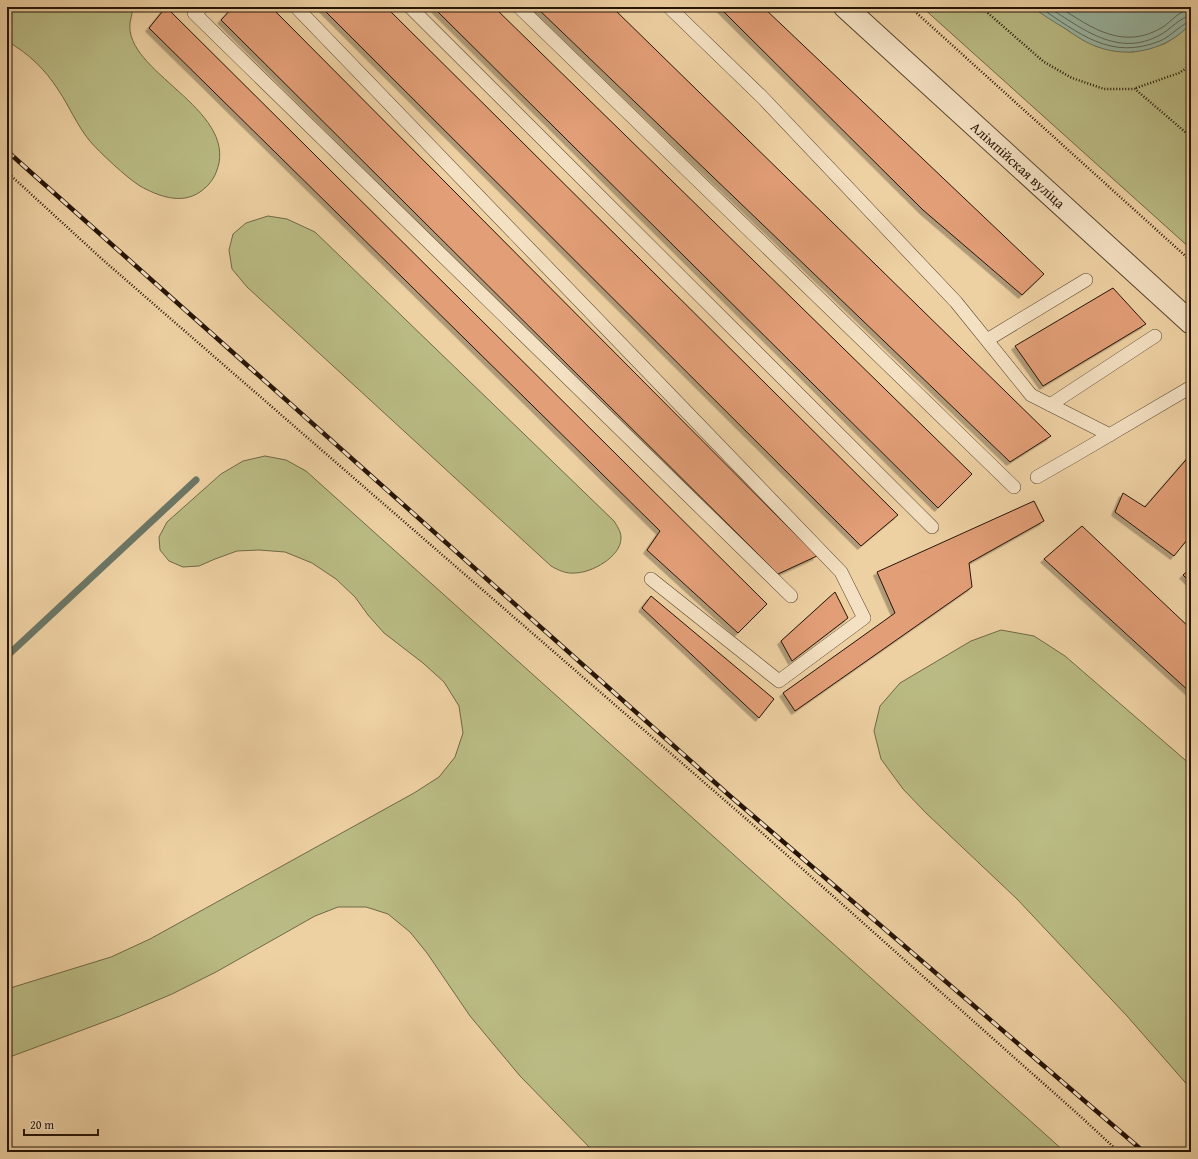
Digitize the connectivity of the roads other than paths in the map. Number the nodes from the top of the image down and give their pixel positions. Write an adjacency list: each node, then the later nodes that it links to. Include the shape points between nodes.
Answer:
1 (202, 7): 18 (lane, via 194,13)
2 (296, 7): 17 (lane, via 841,572 864,618 778,681)
3 (410, 7): 16 (lane)
4 (519, 7): 15 (lane)
5 (669, 7): 10 (lane, via 763,98 956,302)
6 (845, 7): 8 (street, Алімпійская вуліца)
7 (1086, 280): 10 (lane)
8 (1191, 323)
9 (1154, 336): 12 (lane)
10 (987, 340): 12 (lane, via 1031,395)
11 (1191, 387): 13 (lane)
12 (1050, 405): 13 (lane)
13 (1110, 435): 14 (lane)
14 (1037, 477)
15 (1014, 487)
16 (932, 527)
17 (651, 579)
18 (791, 596)

